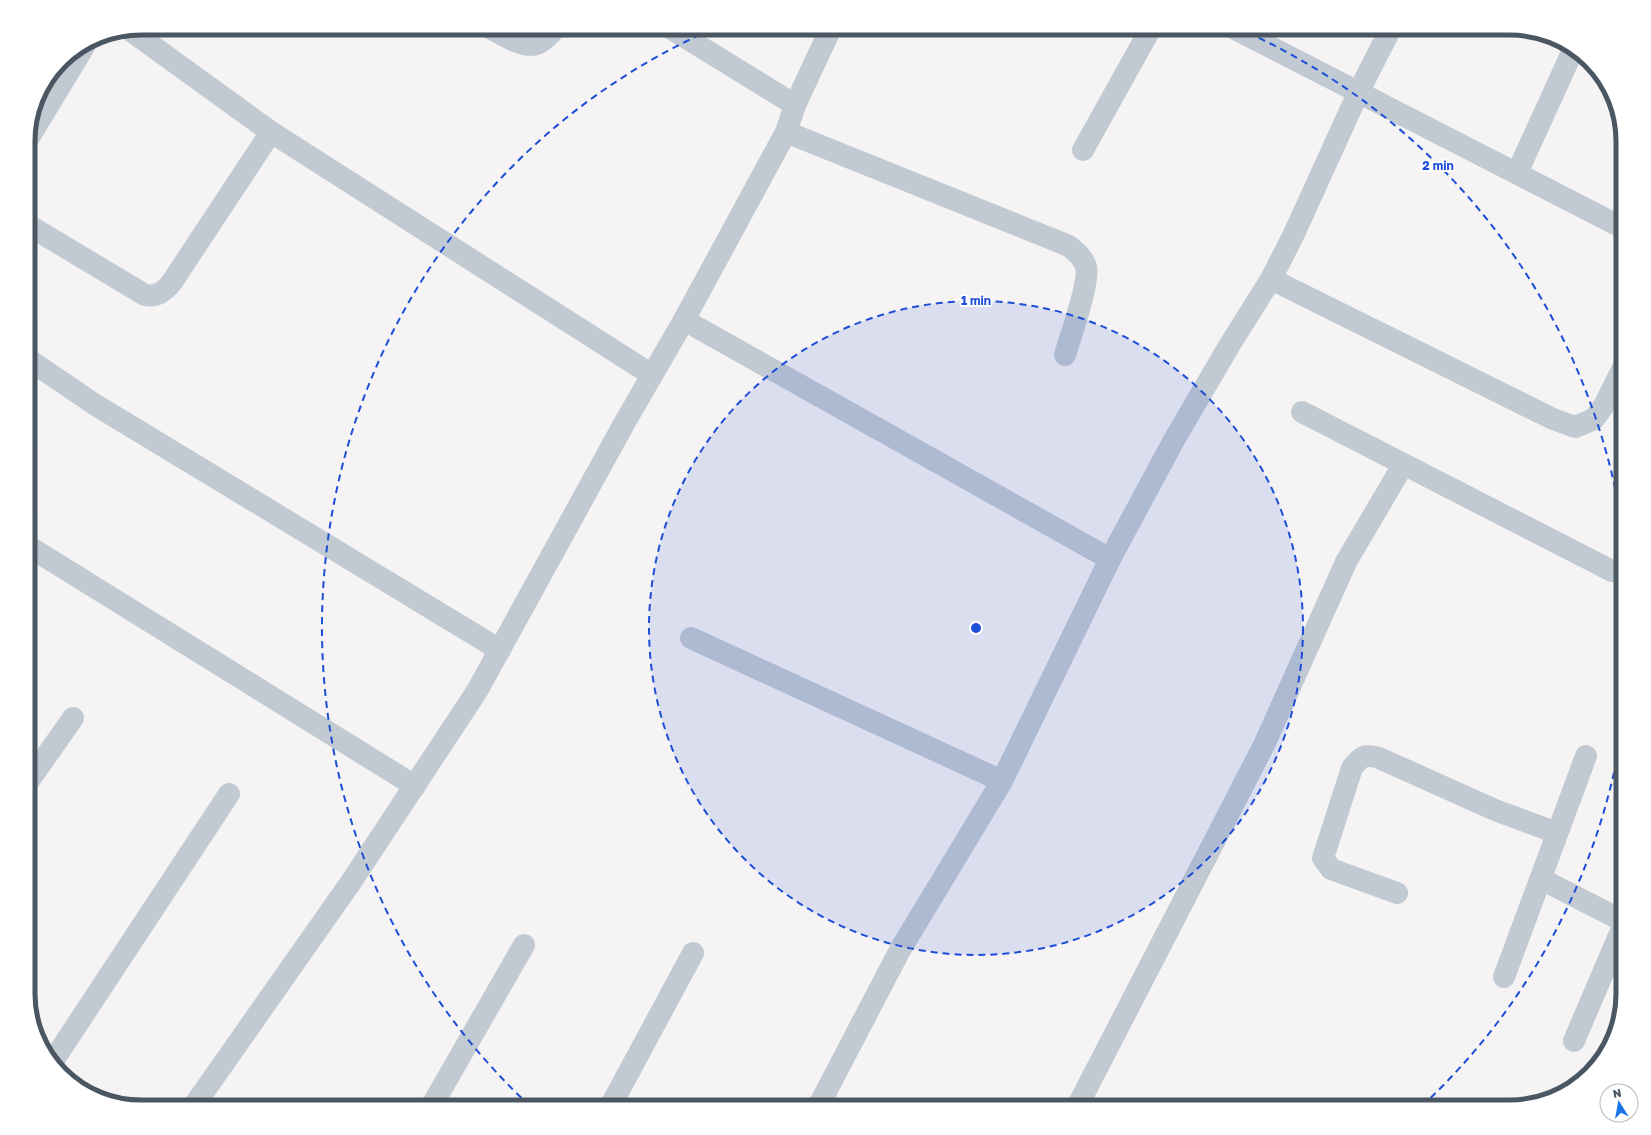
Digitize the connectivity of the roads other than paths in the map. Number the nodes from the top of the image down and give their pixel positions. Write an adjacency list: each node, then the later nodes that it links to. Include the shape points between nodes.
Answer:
1 (137, 35): 14 (street)
2 (505, 35): 3 (street, via 524,44 536,45)
3 (550, 35)
4 (681, 35): 12 (street)
5 (828, 35): 12 (street)
6 (1147, 35): 16 (street)
7 (1247, 35): 11 (street)
8 (1387, 35): 11 (street)
9 (1571, 55): 17 (street)
10 (78, 56): 13 (street)
11 (1359, 91): 17 (street); 20 (street)
12 (795, 105): 15 (street)
13 (37, 125)
14 (271, 132): 19 (street, via 172,282 164,291 153,297 145,296); 24 (street)
15 (786, 132): 21 (street); 22 (street, via 1069,246 1080,255 1086,268 1086,282)
16 (1083, 150)
17 (1517, 173): 18 (street)
18 (1616, 224)
19 (35, 229)
20 (1271, 279): 25 (street, via 1553,419 1575,427 1594,419); 29 (street, via 1182,427)
21 (684, 320): 24 (street); 29 (street)
22 (1065, 355)
23 (35, 364): 32 (street, via 94,404)
24 (652, 375): 32 (street)
25 (1616, 382)
26 (1302, 412): 27 (street)
27 (1403, 465): 30 (street, via 1612,571); 53 (street, via 1346,562 1264,745)
28 (35, 550): 37 (street)
29 (1110, 559): 36 (street)
30 (1616, 571)
31 (691, 638): 36 (street)
32 (500, 650): 37 (street)
33 (73, 718): 35 (street)
34 (1586, 756): 39 (street)
35 (35, 772)
36 (1002, 781): 52 (street, via 900,950)
37 (416, 786): 49 (street)
38 (229, 794): 48 (street)
39 (1557, 833): 40 (street); 41 (street, via 1496,810 1379,758 1369,755 1359,758 1352,768 1323,858 1331,869)
40 (1541, 879): 42 (street); 46 (street)
41 (1397, 893)
42 (1616, 917)
43 (1616, 942): 47 (street)
44 (524, 945): 50 (street)
45 (693, 954): 51 (street)
46 (1504, 977)
47 (1574, 1041)
48 (56, 1057)
49 (198, 1100)
50 (435, 1100)
51 (614, 1100)
52 (822, 1100)
53 (1082, 1100)

